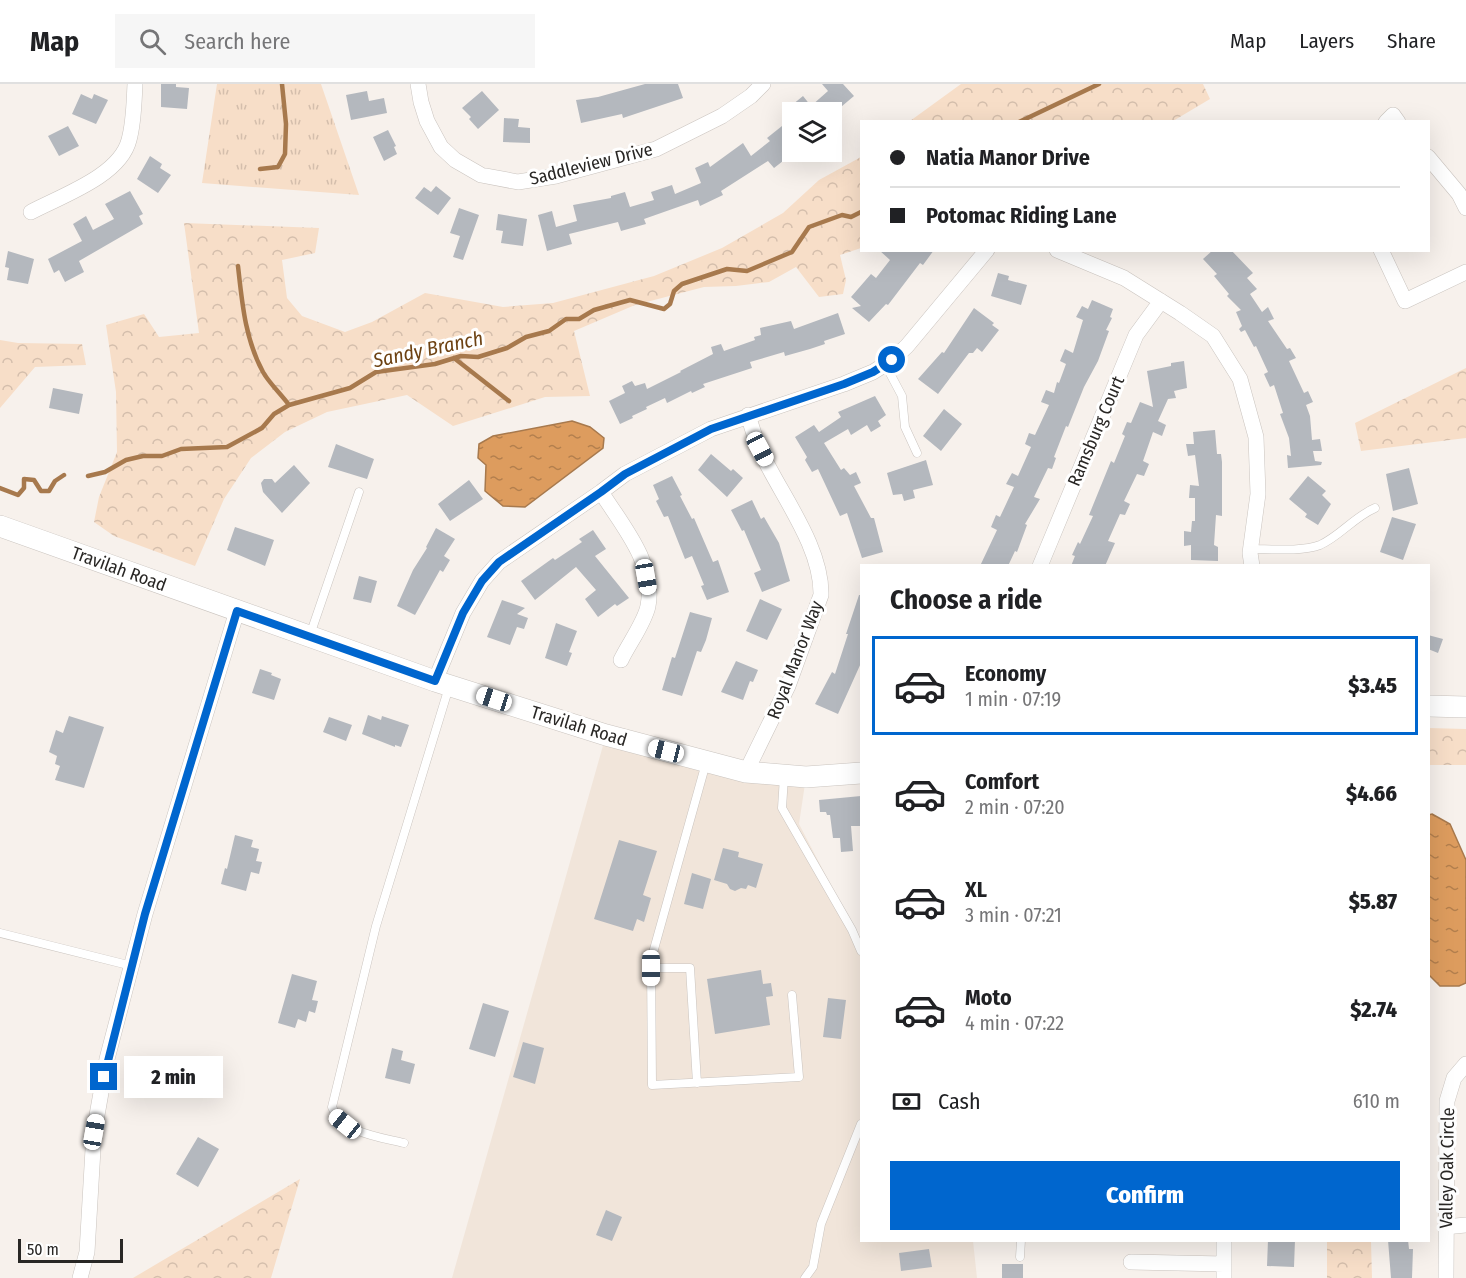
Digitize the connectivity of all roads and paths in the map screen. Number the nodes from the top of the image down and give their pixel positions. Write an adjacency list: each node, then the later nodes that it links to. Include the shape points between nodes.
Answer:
1 (135, 84): 6 (street, via 129,140 123,154 102,176)
2 (418, 84): 3 (street, Saddleview Drive, via 427,121 441,147 481,174 518,182 556,176 656,149 722,116)
3 (763, 84)
4 (1430, 159): 5 (street)
5 (1464, 197)
6 (31, 212)
7 (985, 252): 12 (street, via 907,346)
8 (1062, 252): 11 (street, via 1124,278)
9 (1382, 252): 10 (street, via 1405,301)
10 (1466, 272)
11 (1161, 301): 19 (street, via 1213,336 1240,379 1256,437 1258,494); 20 (street, Ramsburg Court, via 1136,335)
12 (885, 364): 13 (street, via 844,384); 14 (lane, via 902,396 905,427)
13 (748, 415): 16 (street, via 711,429 634,469); 29 (street, Royal Manor Way, via 760,449 805,532 821,580 821,595 788,686)
14 (917, 453)
15 (359, 492): 23 (lane)
16 (601, 492): 24 (street, via 643,561 649,592 648,608); 25 (street, via 499,562 482,581 463,613)
17 (1375, 508): 19 (lane, via 1319,545)
18 (0, 526): 22 (main road, Travilah Road)
19 (1250, 549): 21 (street)
20 (1041, 564)
21 (1251, 564)
22 (237, 611): 23 (main road, Travilah Road); 34 (street)
23 (310, 637): 25 (main road, Travilah Road)
24 (621, 660)
25 (442, 683): 28 (main road, Travilah Road, via 606,735); 40 (lane, via 332,1107 335,1116 361,1132)
26 (1430, 706): 27 (main road)
27 (1466, 707)
28 (706, 761): 29 (main road, Travilah Road); 35 (lane)
29 (746, 772): 31 (main road, Travilah Road)
30 (860, 773): 31 (main road, Travilah Road)
31 (784, 775): 33 (lane, via 782,808)
32 (0, 933): 34 (lane)
33 (860, 949)
34 (132, 966): 48 (street, via 107,1059 94,1132 87,1252)
35 (651, 968): 38 (lane, via 690,968); 38 (lane, via 652,1085)
36 (792, 995): 38 (lane, via 799,1077)
37 (1466, 1064): 42 (street, Valley Oak Circle, via 1454,1078 1447,1101)
38 (697, 1083)
39 (860, 1126): 49 (lane, via 821,1224 813,1268)
40 (404, 1143)
41 (1466, 1226): 42 (street)
42 (1445, 1227): 50 (street, Valley Oak Circle)
43 (1021, 1242): 45 (lane)
44 (1224, 1242): 47 (street)
45 (1020, 1257)
46 (1131, 1262): 47 (street)
47 (1224, 1271)
48 (81, 1278)
49 (805, 1278)
50 (1446, 1278)

